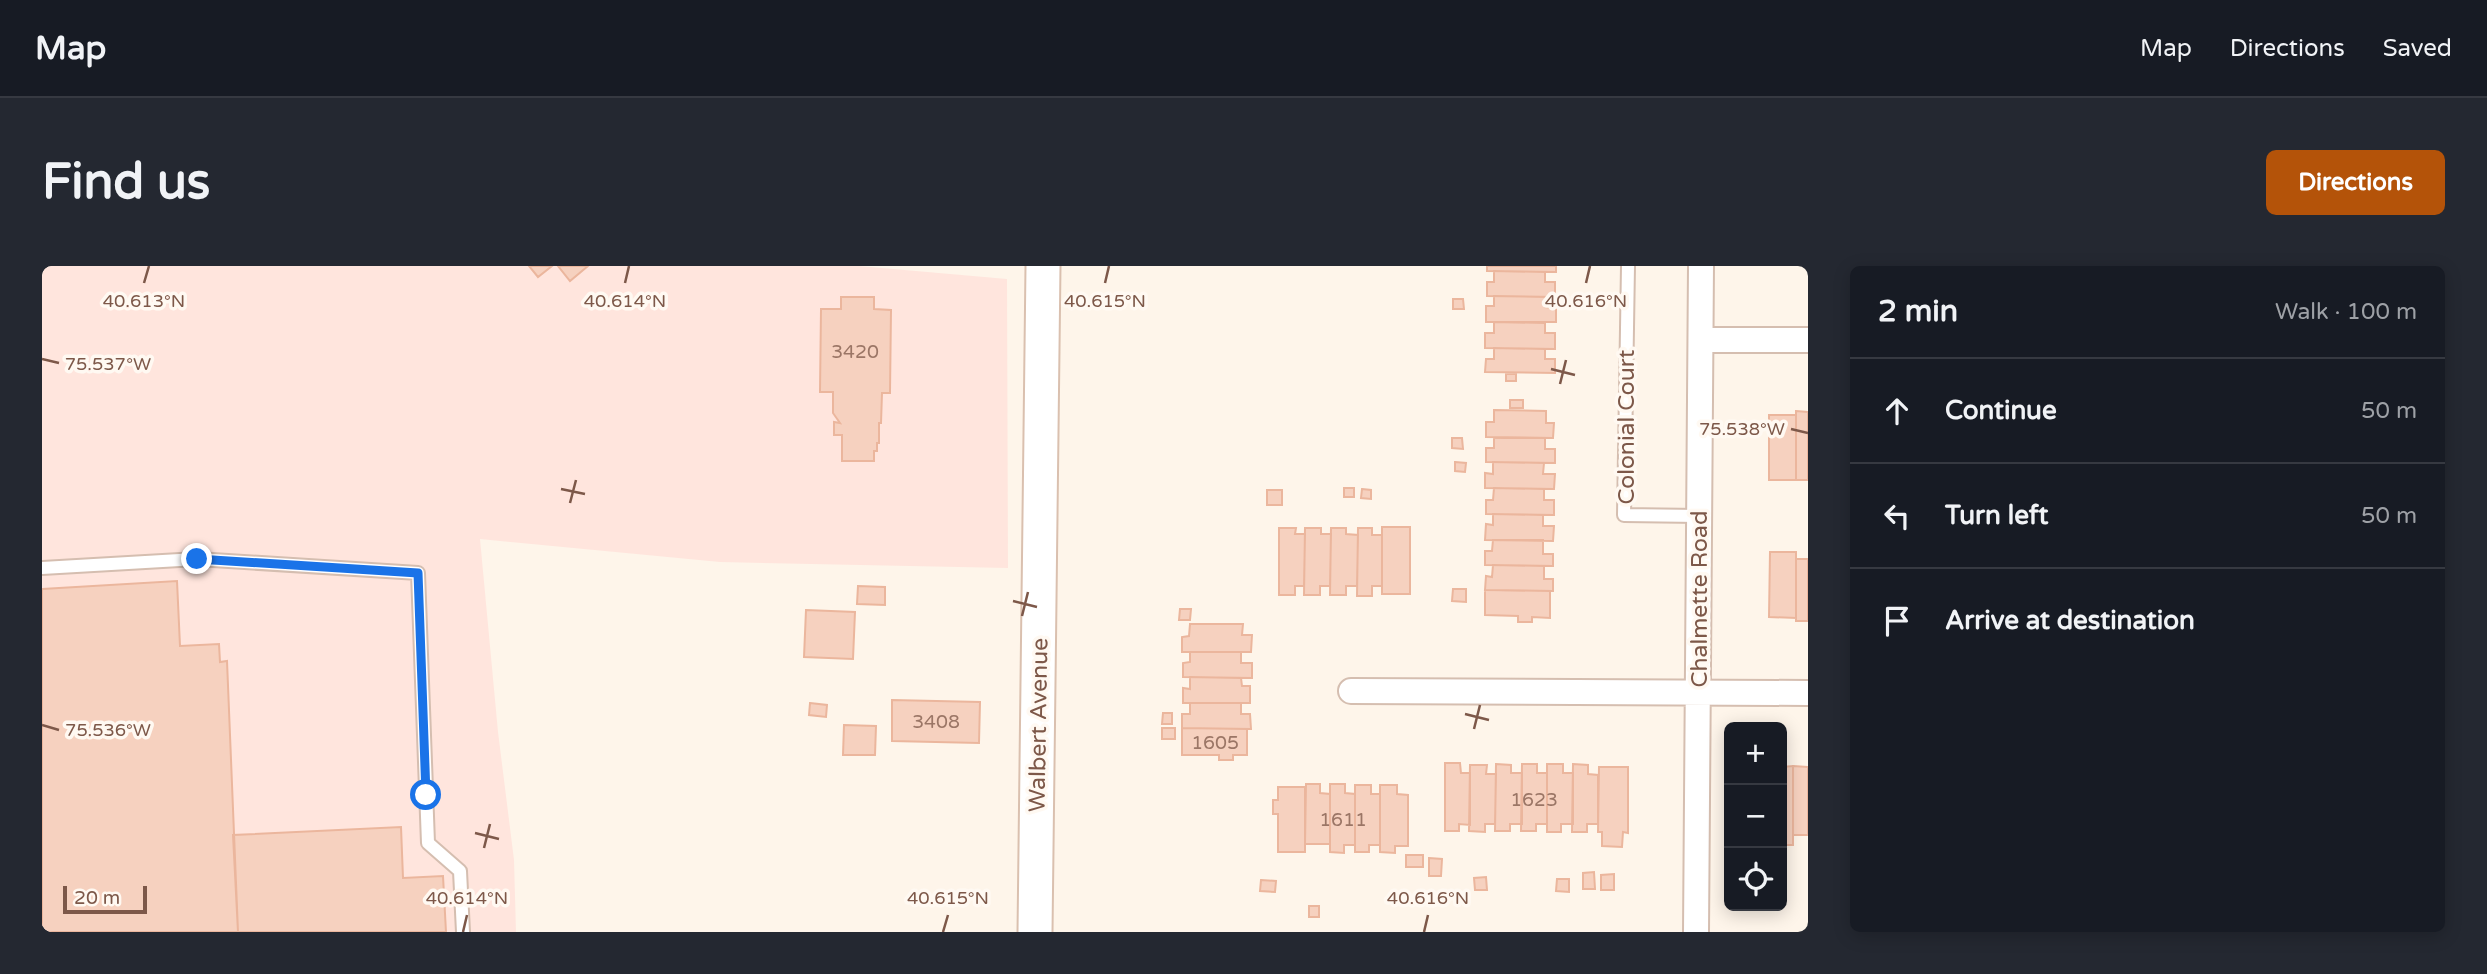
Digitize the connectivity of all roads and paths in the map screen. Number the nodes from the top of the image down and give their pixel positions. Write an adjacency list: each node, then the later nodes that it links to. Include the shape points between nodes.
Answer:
1 (1043, 266): 12 (main road, Walbert Avenue)
2 (1628, 266): 6 (lane, Colonial Court, via 1624,515)
3 (1701, 266): 4 (street, Chalmette Road)
4 (1701, 340): 5 (street); 6 (street, Chalmette Road)
5 (1808, 340)
6 (1699, 516): 9 (street, Chalmette Road)
7 (42, 568): 11 (lane, via 197,559 418,573 428,844 460,871)
8 (1351, 691): 9 (street)
9 (1698, 692): 10 (street); 13 (street, Chalmette Road)
10 (1808, 693)
11 (463, 932)
12 (1035, 932)
13 (1696, 932)

